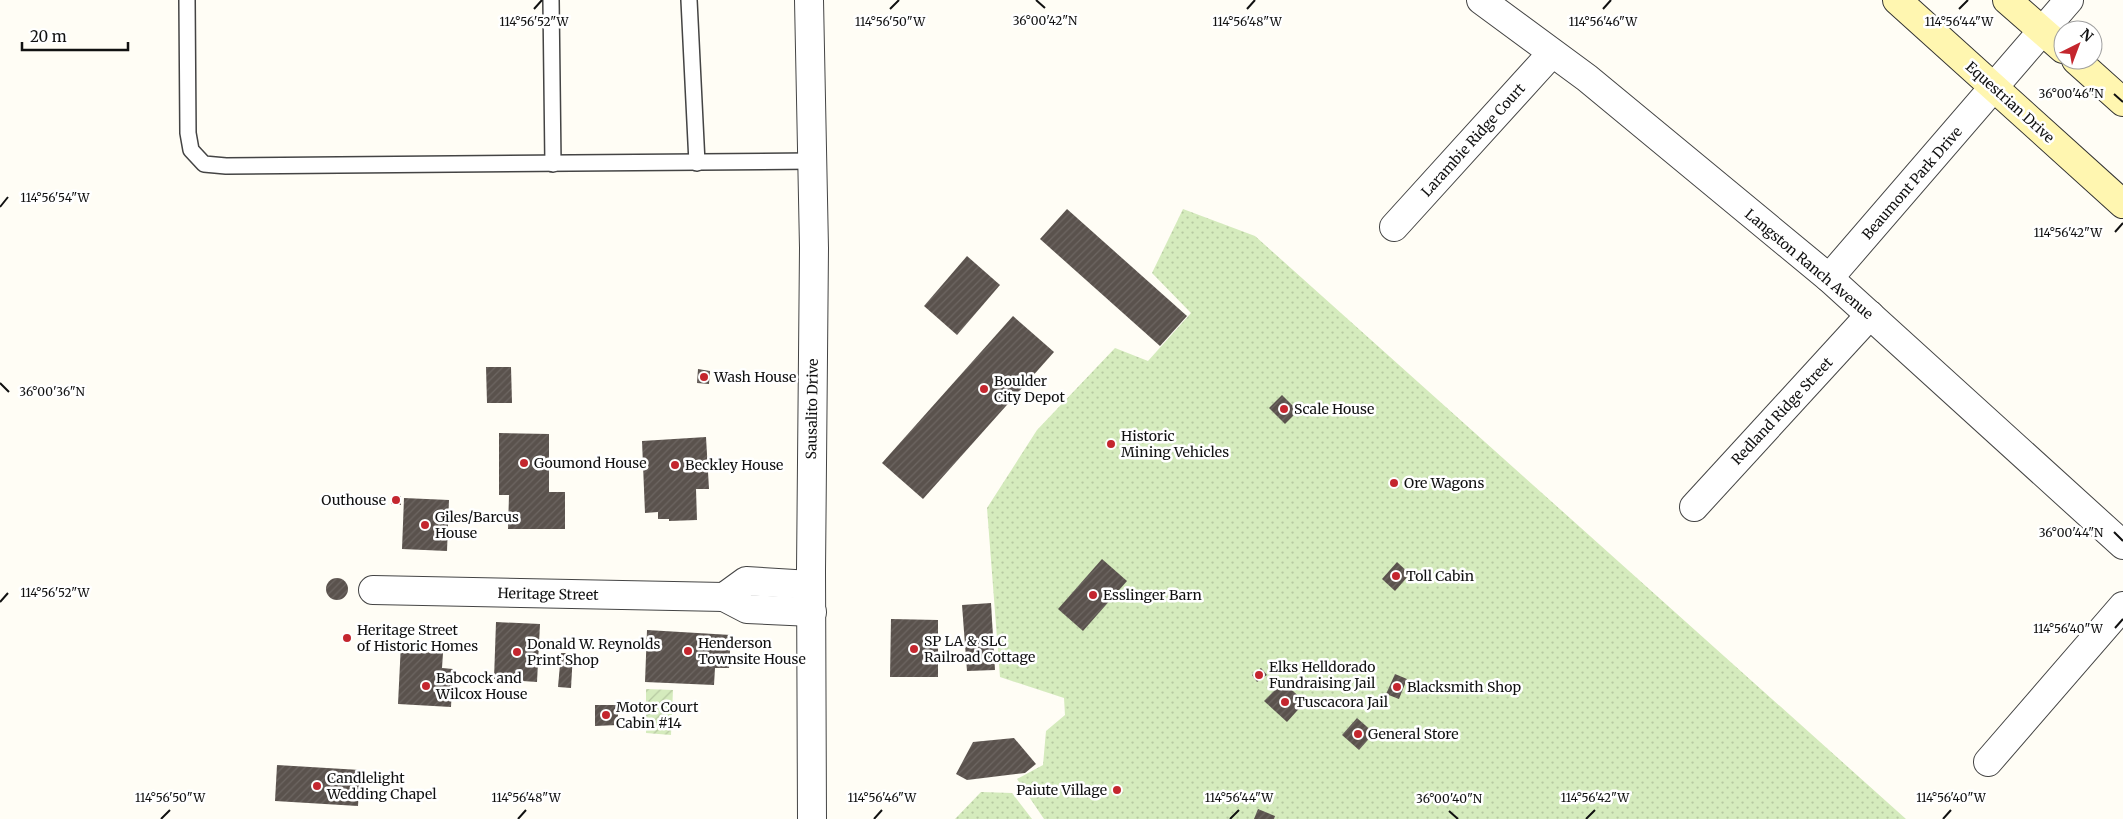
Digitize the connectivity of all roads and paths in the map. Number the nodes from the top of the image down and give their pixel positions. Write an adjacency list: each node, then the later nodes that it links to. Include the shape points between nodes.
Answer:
1 (187, 0): 17 (lane, via 188,133 190,150 204,164)
2 (551, 0): 17 (lane)
3 (689, 0): 16 (lane)
4 (809, 0): 15 (street, Sausalito Drive)
5 (1481, 0): 11 (street, Langston Ranch Avenue)
6 (1897, 0): 13 (street, Equestrian Drive)
7 (2007, 0): 9 (street)
8 (2069, 0): 9 (street, Beaumont Park Drive)
9 (2043, 31): 10 (street); 13 (street, Beaumont Park Drive)
10 (2053, 40)
11 (1552, 52): 19 (street, Larambie Ridge Court); 20 (street, Langston Ranch Avenue)
12 (2087, 70): 14 (street)
13 (1994, 87): 18 (street, Equestrian Drive); 20 (street, Beaumont Park Drive)
14 (2123, 102)
15 (813, 161): 16 (lane); 24 (street, Sausalito Drive)
16 (697, 163): 17 (lane)
17 (553, 164)
18 (2123, 204)
19 (1394, 227)
20 (1829, 278): 21 (street, Langston Ranch Avenue)
21 (1870, 315): 22 (street, Redland Ridge Street); 23 (street, Langston Ranch Avenue)
22 (1694, 506)
23 (2123, 544)
24 (811, 585): 26 (street, via 746,581); 28 (street, Sausalito Drive)
25 (373, 590): 26 (street, Heritage Street)
26 (724, 597): 28 (street, Heritage Street, via 746,609)
27 (2123, 606): 29 (street)
28 (812, 612): 30 (street, Sausalito Drive)
29 (1988, 762)
30 (812, 819)

